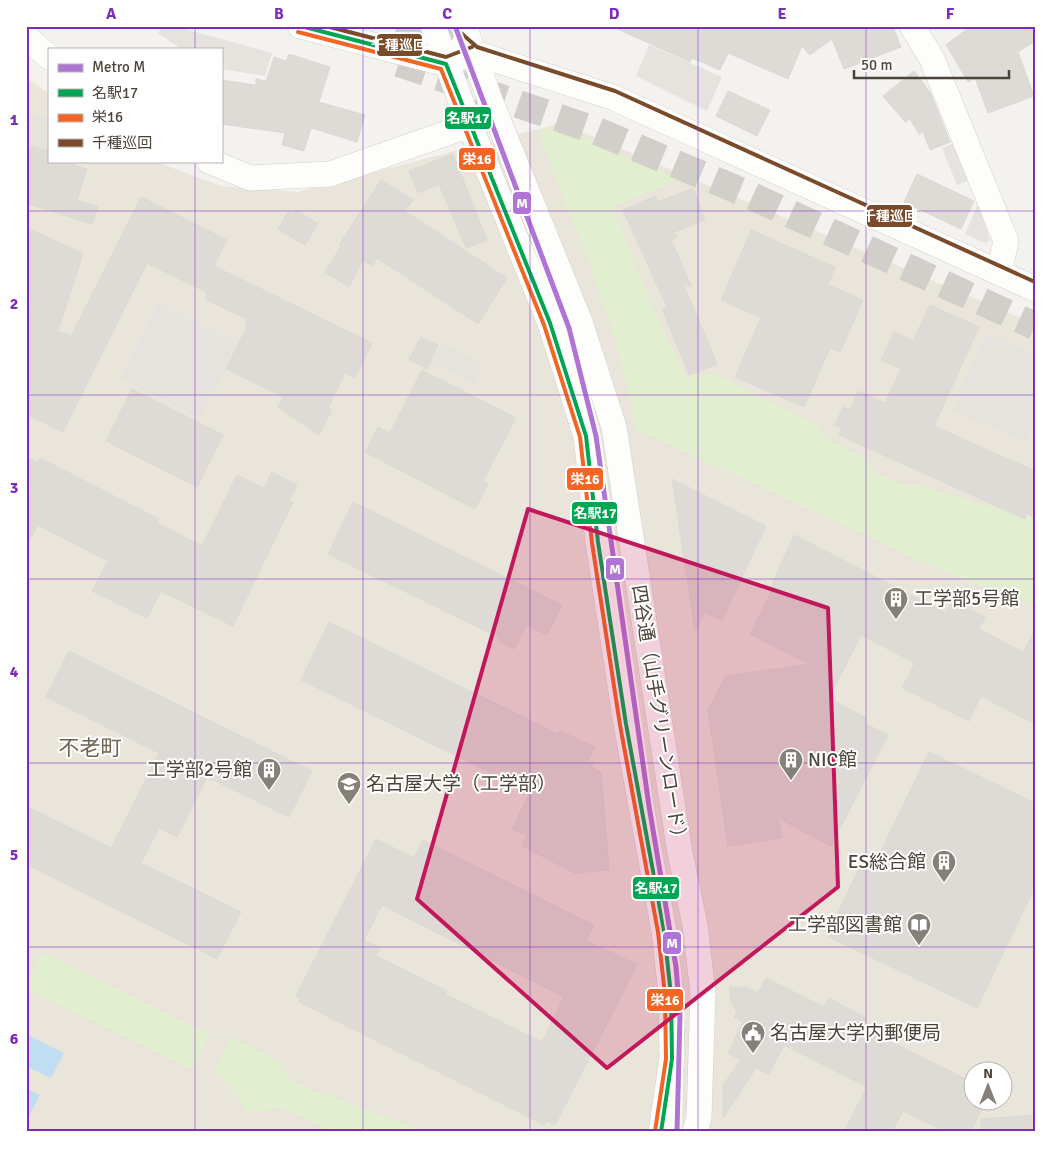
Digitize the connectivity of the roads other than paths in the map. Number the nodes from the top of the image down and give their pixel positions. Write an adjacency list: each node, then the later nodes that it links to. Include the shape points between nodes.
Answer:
1 (300, 26): 9 (street)
2 (432, 26): 9 (street)
3 (443, 26): 7 (street)
4 (464, 26): 7 (street, 四谷通（山手グリーンロード）)
5 (912, 26): 12 (street, via 932,59 1006,241)
6 (26, 37): 8 (street)
7 (474, 53): 9 (street); 12 (street, via 612,97); 15 (street, 四谷通（山手グリーンロード）, via 580,322 614,427 680,853 695,925 703,993 699,1117)
8 (48, 56)
9 (446, 64): 10 (street)
10 (470, 125): 11 (street, via 330,174 250,178); 14 (street, via 550,323 586,436 602,571 664,931 671,995 672,1059)
11 (211, 162)
12 (999, 272): 13 (street)
13 (1035, 289)
14 (661, 1132)
15 (695, 1132)

